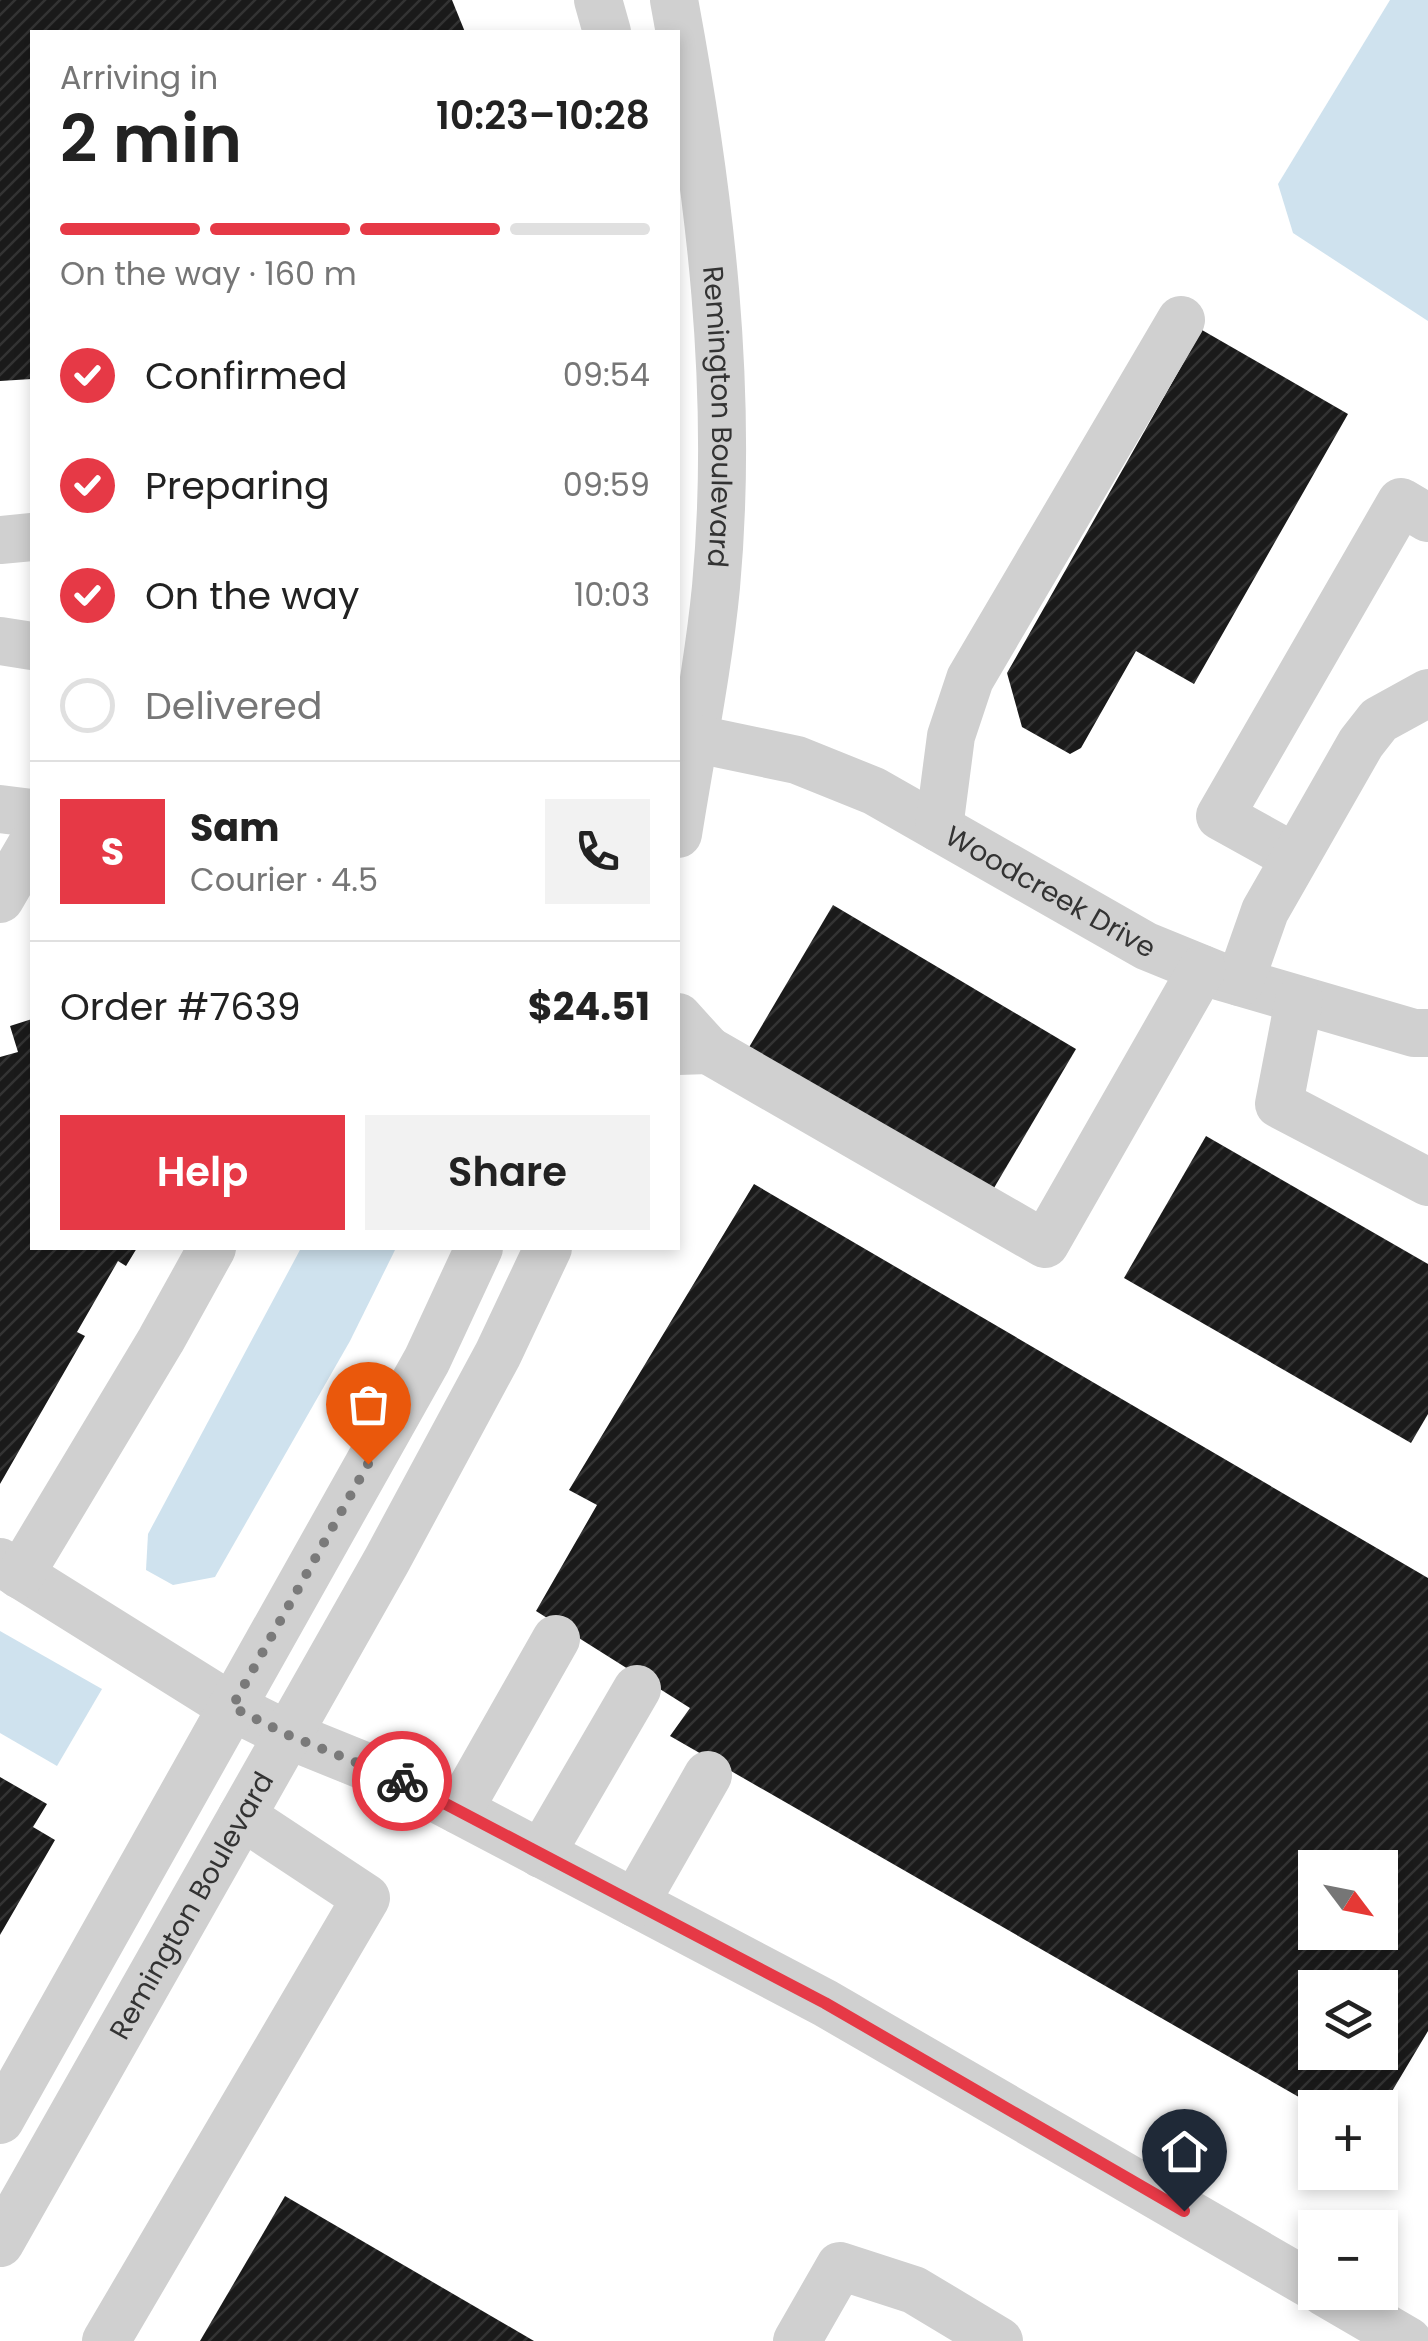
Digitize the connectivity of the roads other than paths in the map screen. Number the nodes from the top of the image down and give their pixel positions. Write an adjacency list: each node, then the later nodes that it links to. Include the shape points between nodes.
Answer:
1 (598, 0): 3 (street)
2 (674, 0): 4 (street, Remington Boulevard)
3 (606, 30)
4 (679, 30)
5 (680, 34): 13 (street, Remington Boulevard, via 718,310 720,452 716,587)
6 (1182, 320): 17 (street, via 970,679 951,736)
7 (1428, 518): 19 (street, via 1401,502 1220,816)
8 (30, 536): 9 (street)
9 (0, 540)
10 (0, 641): 11 (street)
11 (30, 646)
12 (1428, 693): 19 (street, via 1379,720 1360,743)
13 (686, 737): 15 (street, Remington Boulevard); 17 (street, Woodcreek Drive, via 797,760 874,791)
14 (0, 809): 16 (street)
15 (680, 810)
16 (30, 813)
17 (939, 828): 21 (street, Woodcreek Drive, via 1146,946)
18 (30, 847): 20 (street)
19 (1294, 858): 21 (street)
20 (0, 899)
21 (1221, 975): 22 (street, Woodcreek Drive); 24 (street, via 1045,1244)
22 (1299, 1000): 23 (street, Woodcreek Drive); 25 (street, via 1279,1104)
23 (1428, 1033)
24 (688, 1040)
25 (1428, 1182)
26 (211, 1250): 29 (street, via 161,1340)
27 (478, 1250): 32 (street, via 426,1360)
28 (547, 1250): 33 (street, Remington Boulevard, via 498,1354)
29 (10, 1569): 32 (street)
30 (556, 1639): 35 (street)
31 (637, 1689): 37 (street)
32 (232, 1707): 33 (street); 39 (street)
33 (288, 1735): 35 (street); 36 (street, Remington Boulevard)
34 (708, 1775): 38 (street)
35 (459, 1810): 37 (street)
36 (242, 1816): 40 (street, Remington Boulevard); 43 (street, via 366,1898)
37 (540, 1854): 38 (street)
38 (635, 1903): 41 (street, via 825,2003)
39 (0, 2120)
40 (0, 2243)
41 (1298, 2277)
42 (1355, 2310): 46 (street)
43 (106, 2341)
44 (797, 2341): 45 (street, via 840,2266 914,2290)
45 (998, 2341)
46 (1408, 2341)

